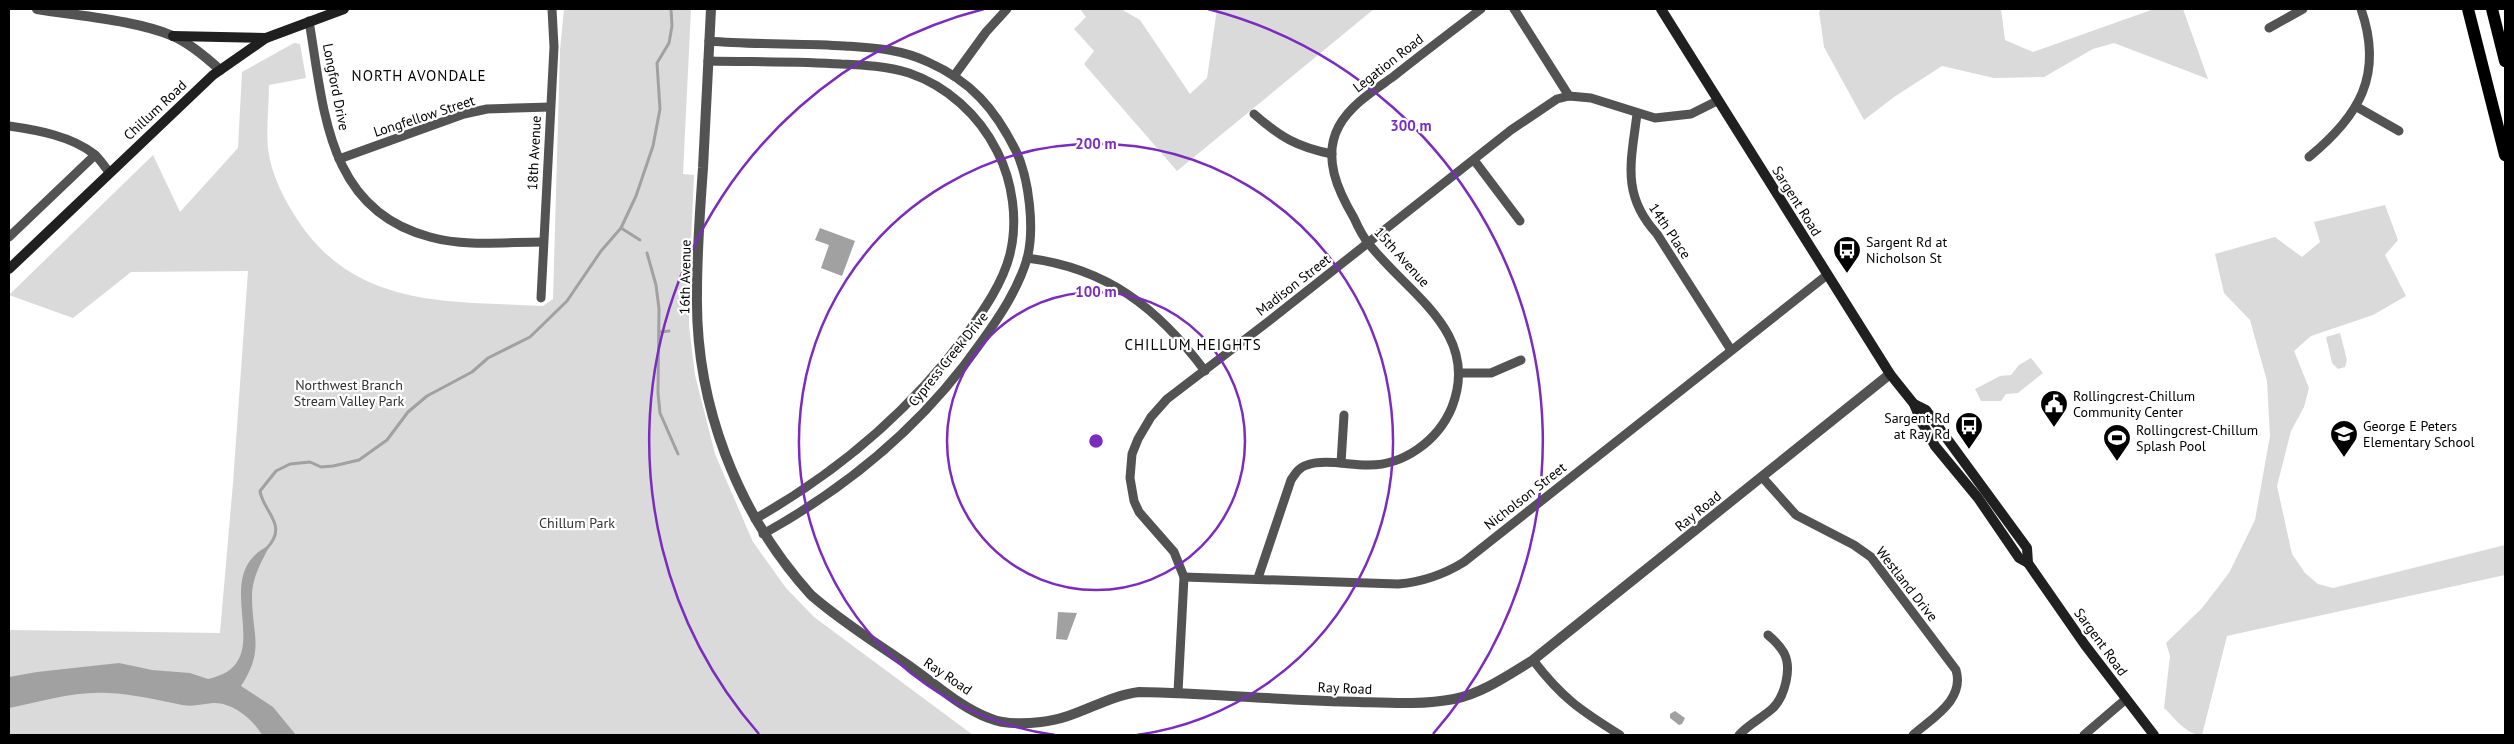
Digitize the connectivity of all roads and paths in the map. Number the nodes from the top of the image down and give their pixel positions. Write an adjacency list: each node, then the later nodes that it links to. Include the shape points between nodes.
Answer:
1 (37, 9): 15 (street, via 118,22)
2 (344, 9): 13 (main road, Chillum Road)
3 (552, 9): 24 (street, 18th Avenue, via 554,47)
4 (711, 9): 17 (street, 16th Avenue)
5 (1007, 9): 21 (street)
6 (1481, 9): 30 (street, Legation Road, via 1356,106 1338,127)
7 (1514, 9): 22 (street)
8 (1661, 9): 23 (main road, Sargent Road)
9 (2303, 9): 14 (street)
10 (2361, 9): 25 (street, via 2369,57 2363,95)
11 (2468, 9): 32 (main road)
12 (2492, 9): 19 (main road)
13 (310, 21): 16 (main road, Chillum Road); 34 (street, Longford Drive, via 326,124)
14 (2269, 28)
15 (173, 36): 16 (main road); 20 (street, via 193,47)
16 (266, 38): 20 (main road, Chillum Road)
17 (709, 41): 18 (street, 16th Avenue); 21 (street, Cypress Creek Drive, via 888,48 929,62)
18 (708, 61): 53 (street, 16th Avenue, via 697,293 699,338 714,422); 53 (street, Cypress Creek Drive, via 772,60 890,67 931,82 944,90 987,133 1003,162 1014,216 1004,272 979,316 936,374 892,420 844,461)
19 (2505, 61)
20 (220, 70): 36 (main road, Chillum Road)
21 (954, 76): 41 (street, Cypress Creek Drive, via 992,109 1018,156 1029,196)
22 (1569, 96): 27 (street, Madison Street, via 1591,98); 35 (street, Madison Street, via 1541,108)
23 (1717, 101): 27 (street, Madison Street, via 1702,110 1681,116 1655,118); 43 (main road, Sargent Road)
24 (550, 107): 34 (street, Longfellow Street, via 464,114); 39 (street, 18th Avenue)
25 (2357, 107): 29 (street); 33 (street, via 2340,130)
26 (1254, 114): 30 (street, via 1287,140 1303,148)
27 (1637, 114): 45 (street, 14th Place, via 1631,161 1636,204)
28 (9, 126): 31 (street, via 37,130 79,145)
29 (2399, 131)
30 (1332, 154): 40 (street, 15th Avenue, via 1332,169 1342,196)
31 (95, 155): 36 (street); 38 (street)
32 (2505, 155)
33 (2309, 157)
34 (339, 159): 39 (street, Longford Drive, via 348,181 360,195 388,219 409,231 458,242)
35 (1474, 160): 37 (street); 40 (street, Madison Street)
36 (109, 172): 42 (main road, Chillum Road)
37 (1520, 221)
38 (9, 237)
39 (543, 242): 44 (street, 18th Avenue)
40 (1368, 244): 47 (street, Madison Street); 48 (street, 15th Avenue, via 1440,320 1456,352)
41 (1027, 258): 47 (street, via 1070,266 1131,296 1167,324); 54 (street, Cypress Creek Drive, via 1003,312 972,356 930,406 854,476)
42 (9, 268)
43 (1828, 275): 45 (street, Nicholson Street); 49 (main road, Sargent Road)
44 (541, 298)
45 (1731, 350): 56 (street, Nicholson Street, via 1447,573 1398,584)
46 (1521, 360): 48 (street, via 1491,373)
47 (1205, 371): 55 (street, Madison Street, via 1167,398 1138,439 1130,464 1132,490 1140,512 1174,552)
48 (1459, 373): 51 (street, 15th Avenue, via 1451,409 1434,436 1423,446 1386,464)
49 (1890, 374): 52 (street, Ray Road); 60 (main road, Sargent Road, via 1914,404 1926,410 1976,477 2027,548 2028,563)
50 (1344, 415): 51 (street)
51 (1341, 464): 56 (street, 15th Avenue, via 1307,465 1296,472)
52 (1762, 477): 58 (street, Ray Road); 63 (street, Westland Drive, via 1796,515 1871,557 1956,670 1958,683 1952,698)
53 (755, 519): 54 (street, 16th Avenue)
54 (763, 534): 59 (street, Ray Road, via 792,574 822,605 988,718 1022,724 1043,722 1075,715 1128,693)
55 (1184, 576): 56 (street, Nicholson Street); 59 (street, Madison Street)
56 (1258, 578)
57 (1768, 635): 62 (street, via 1787,660 1783,692 1772,708)
58 (1533, 660): 59 (street, Ray Road, via 1495,683 1456,699 1414,704); 61 (street, via 1571,704)
59 (1178, 692)
60 (2126, 699): 64 (street); 65 (main road, Sargent Road)
61 (1620, 735)
62 (1739, 735)
63 (1913, 735)
64 (2084, 735)
65 (2154, 735)

